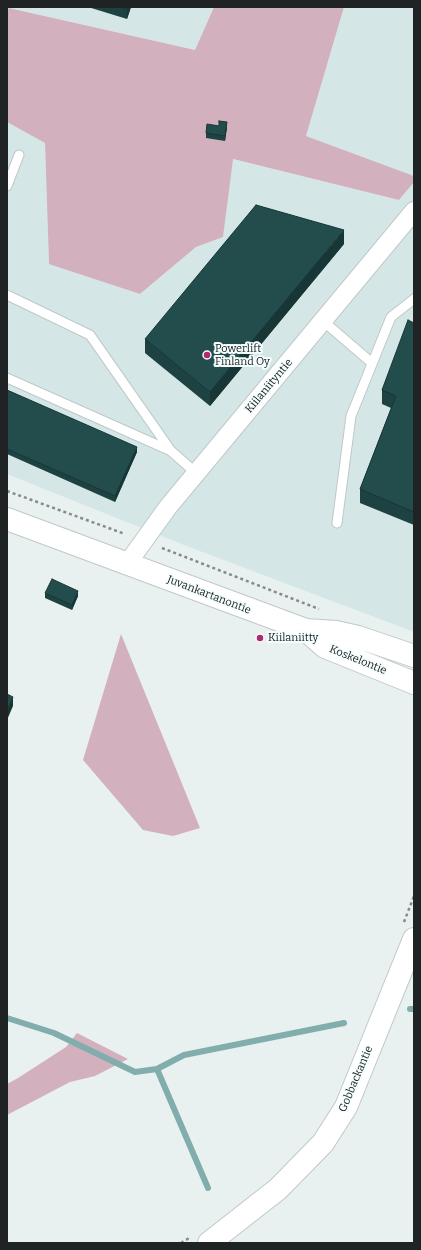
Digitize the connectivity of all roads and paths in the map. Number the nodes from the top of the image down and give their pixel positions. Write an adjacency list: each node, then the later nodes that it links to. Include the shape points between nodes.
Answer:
1 (19, 155): 2 (lane)
2 (7, 186)
3 (414, 211): 6 (street, Kiilaniityntie)
4 (7, 295): 9 (lane, via 90,335)
5 (414, 300): 7 (lane, via 391,317)
6 (324, 321): 7 (lane); 10 (street, Kiilaniityntie)
7 (372, 363): 13 (lane, via 351,416)
8 (7, 378): 9 (lane)
9 (171, 451): 10 (lane)
10 (196, 473): 14 (street, Kiilaniityntie, via 168,506)
11 (7, 491): 14 (path)
12 (7, 519): 15 (main road, Juvankartanontie)
13 (337, 523)
14 (144, 541): 15 (street, Kiilaniityntie); 16 (path)
15 (126, 564): 17 (main road, Juvankartanontie)
16 (320, 609)
17 (306, 630): 18 (main road, Juvankartanontie, via 336,632 358,637); 19 (main road, Koskelontie, via 325,647)
18 (414, 656)
19 (414, 683)
20 (414, 896): 21 (path)
21 (408, 932): 22 (main road, Gobbackantie, via 346,1106 323,1143 278,1189)
22 (200, 1240): 23 (path)
23 (181, 1243)

